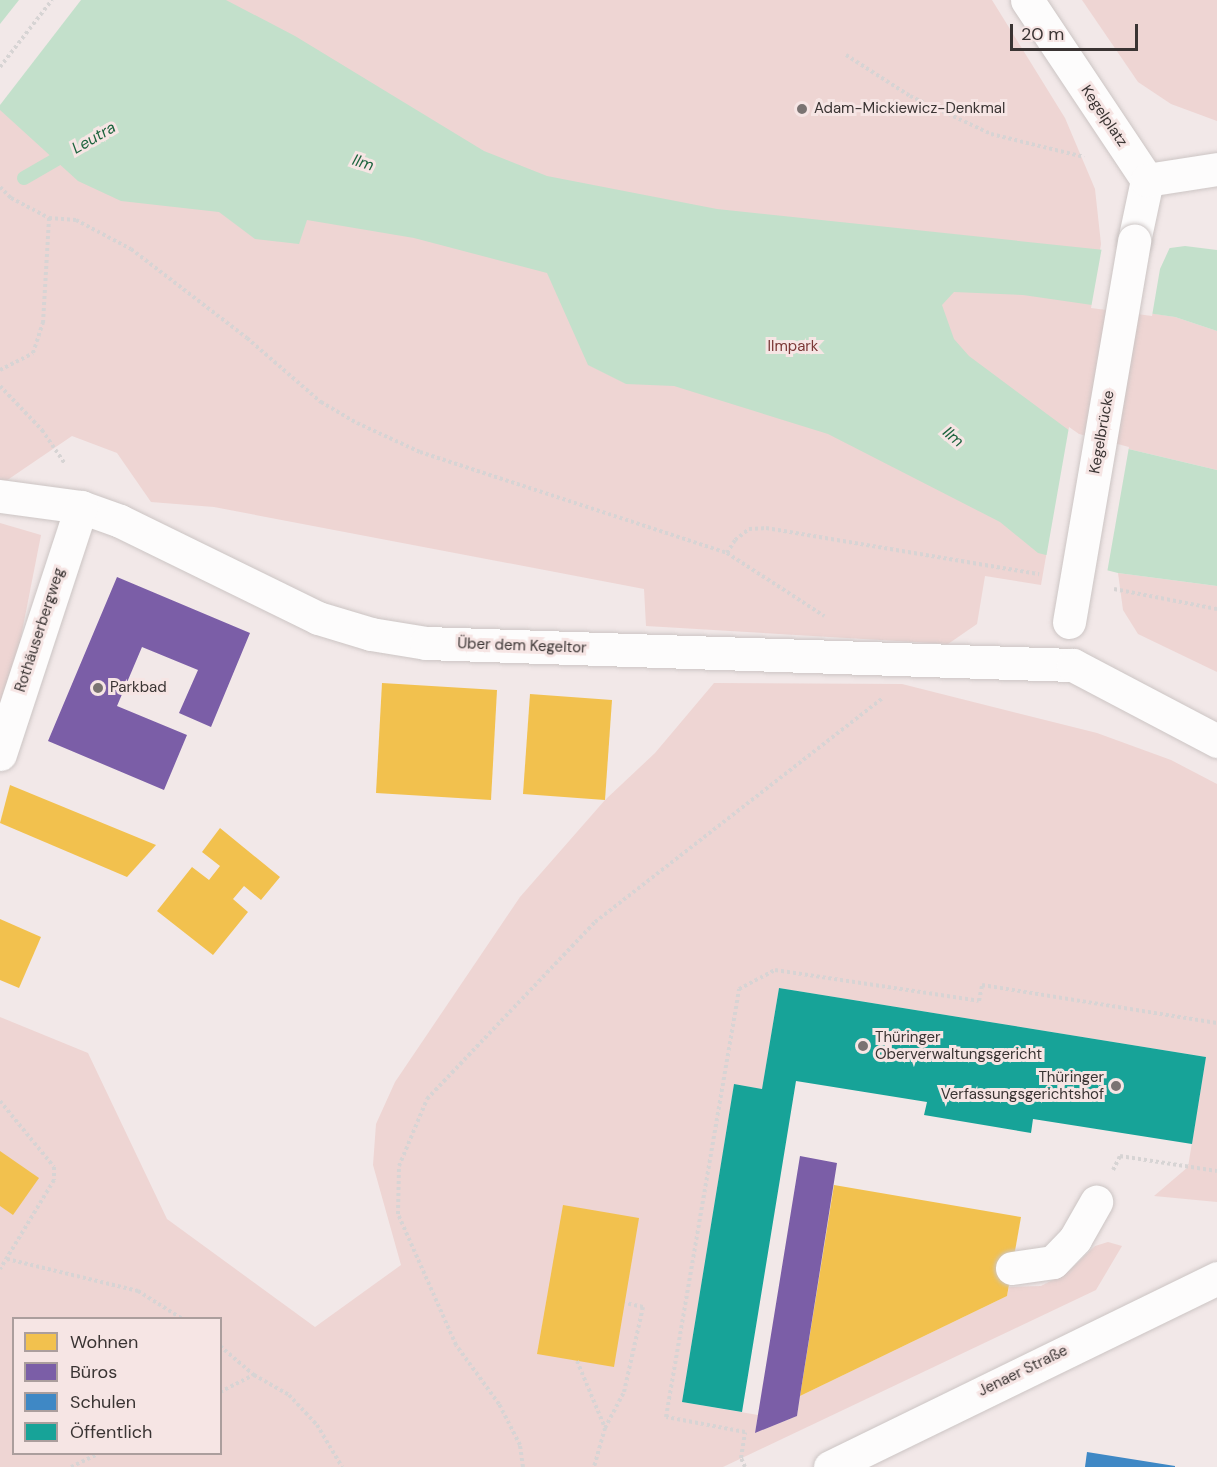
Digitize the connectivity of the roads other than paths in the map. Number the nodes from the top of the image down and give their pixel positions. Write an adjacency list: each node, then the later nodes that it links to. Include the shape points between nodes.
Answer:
1 (1027, 0): 3 (street, Kegelplatz)
2 (1217, 169): 3 (street)
3 (1147, 180): 6 (street, Kegelbrücke, bridge, via 1069,622)
4 (0, 496): 5 (street, Über dem Kegeltor)
5 (81, 507): 6 (street, Über dem Kegeltor, via 120,520 318,618 371,634 426,643); 8 (street, Rothäuserbergweg)
6 (1073, 665): 7 (street, Über dem Kegeltor)
7 (1217, 741)
8 (0, 754)
9 (1096, 1202): 10 (street, via 1075,1239 1053,1262)
10 (1012, 1268)
11 (1217, 1278): 12 (street, Jenaer Straße)
12 (830, 1467)

